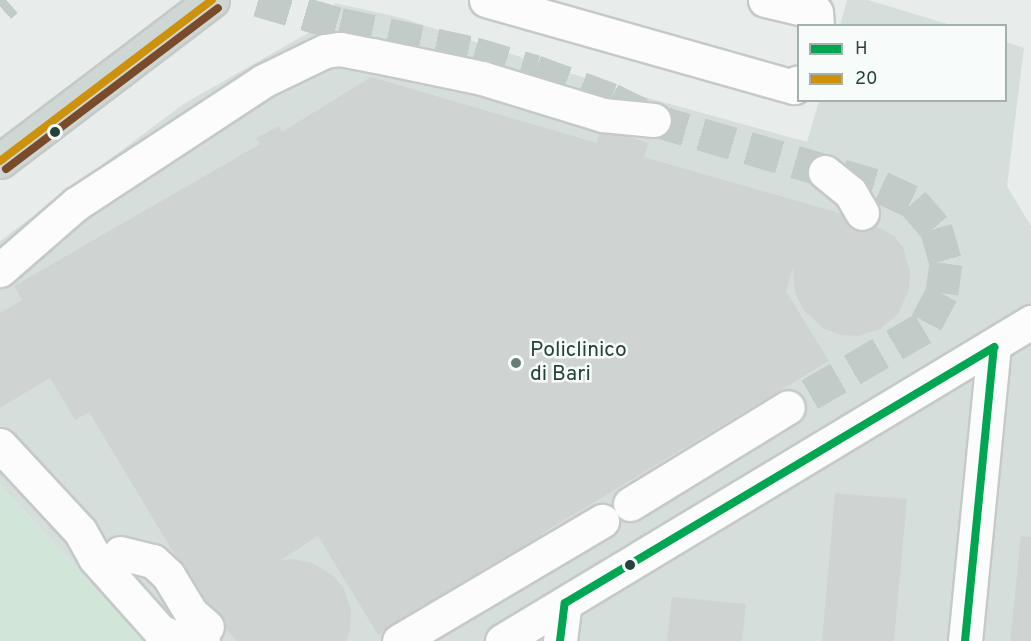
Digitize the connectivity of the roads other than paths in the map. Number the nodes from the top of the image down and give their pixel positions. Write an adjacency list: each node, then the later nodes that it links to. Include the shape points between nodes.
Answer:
1 (212, 0): 7 (main road)
2 (486, 0): 5 (lane, via 794,87)
3 (765, 0): 4 (lane)
4 (817, 13)
5 (797, 83)
6 (654, 120): 10 (lane, via 603,115 482,78 340,49 325,51 263,81 76,204)
7 (0, 161)
8 (825, 172): 9 (lane, via 850,192)
9 (862, 213)
10 (0, 270)
11 (1031, 322): 12 (lane)
12 (994, 347): 18 (lane); 23 (lane)
13 (788, 407): 15 (lane)
14 (0, 445): 17 (lane)
15 (630, 504)
16 (602, 521): 20 (lane)
17 (81, 531): 19 (lane, via 120,553 175,624); 19 (lane, via 95,558 160,631 176,638)
18 (566, 603): 21 (lane); 22 (lane)
19 (207, 631)
20 (399, 641)
21 (502, 641)
22 (560, 641)
23 (965, 641)

